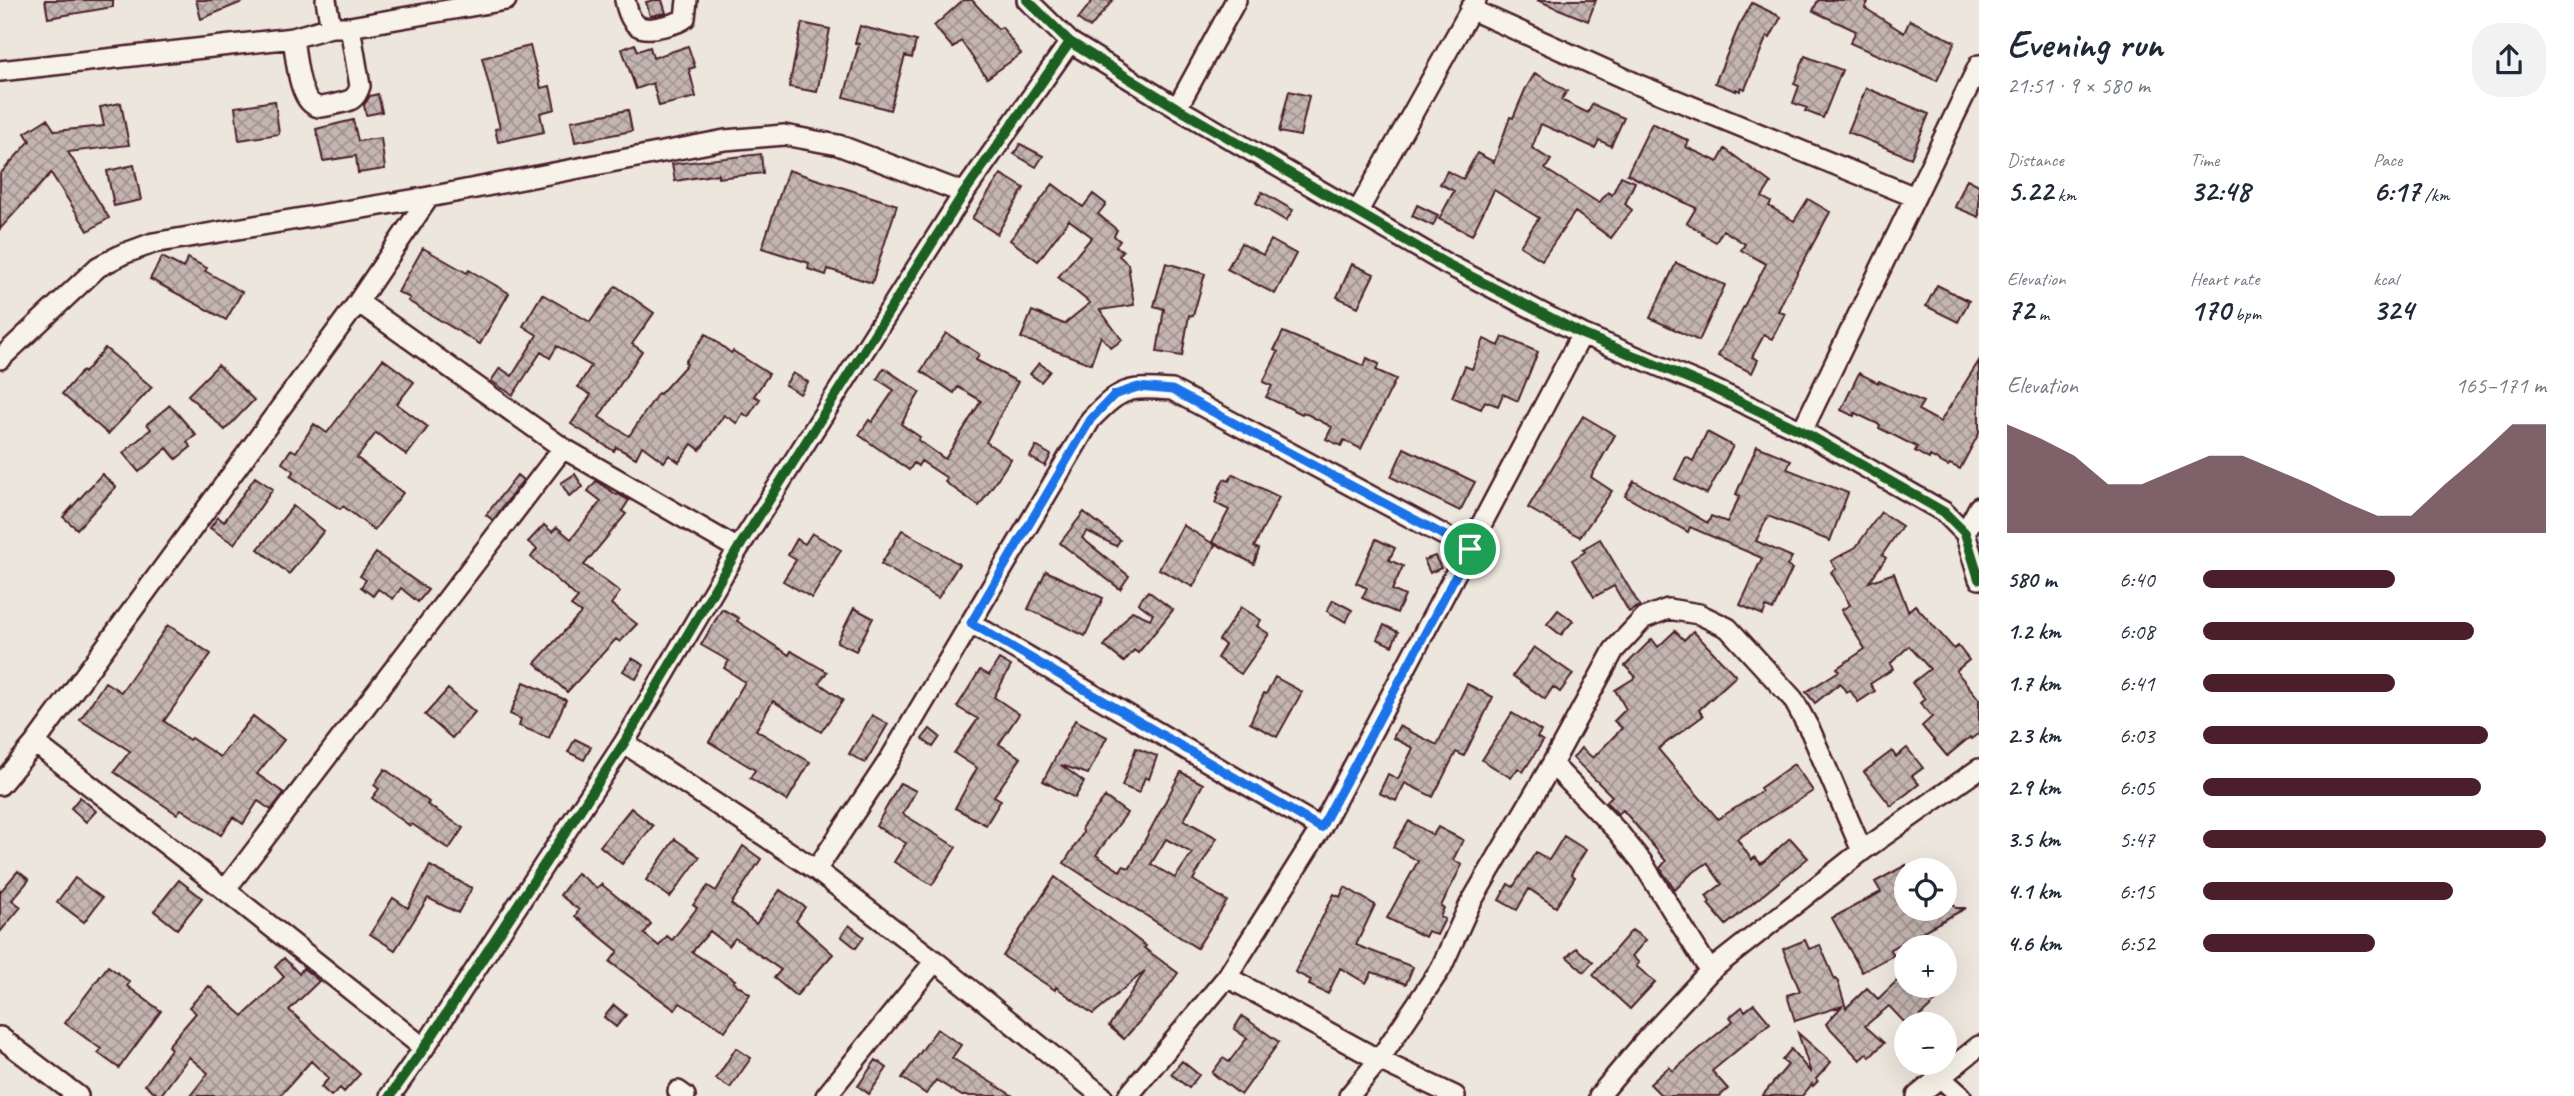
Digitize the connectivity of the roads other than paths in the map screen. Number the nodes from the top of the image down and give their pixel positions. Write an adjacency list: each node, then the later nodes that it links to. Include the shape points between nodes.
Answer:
1 (326, 0): 8 (street)
2 (506, 0): 8 (street)
3 (625, 0): 4 (street, via 636,26 650,30 685,18)
4 (687, 0)
5 (1027, 0): 10 (street)
6 (1236, 0): 13 (street)
7 (1473, 5): 16 (street, via 1639,85); 17 (street)
8 (341, 27): 9 (street); 9 (street, via 360,86 352,101 320,107 310,104 304,96)
9 (293, 37): 12 (street)
10 (1070, 42): 13 (street); 14 (street)
11 (1979, 65): 16 (street)
12 (0, 71)
13 (1177, 108): 17 (street)
14 (964, 193): 15 (street, via 838,145 784,135 725,140); 25 (street)
15 (429, 197): 18 (street); 20 (street, via 153,243 123,254 98,267)
16 (1915, 197): 21 (street)
17 (1358, 211): 19 (street, via 1444,263)
18 (358, 302): 22 (street); 29 (street)
19 (1582, 334): 21 (street); 26 (street)
20 (2, 354)
21 (1802, 431): 24 (street, via 1944,512)
22 (563, 448): 25 (street); 37 (street)
23 (1979, 507): 24 (street)
24 (1965, 533): 27 (street)
25 (738, 549): 30 (street)
26 (1470, 549): 28 (street, via 1172,390 1138,387 1114,395 1091,419); 34 (street)
27 (1979, 579)
28 (971, 623): 34 (street); 36 (street, via 890,759)
29 (35, 743): 33 (street); 37 (street)
30 (624, 743): 36 (street); 43 (street)
31 (1552, 764): 35 (street, via 1614,650 1644,618 1668,608 1699,614 1728,628 1793,699); 39 (street, via 1642,862); 44 (street, via 1470,904 1441,968)
32 (1979, 769): 35 (street)
33 (0, 785)
34 (1321, 828): 40 (street)
35 (1862, 851): 39 (street)
36 (816, 870): 38 (street)
37 (225, 890): 43 (street)
38 (935, 961): 48 (street); 49 (street)
39 (1710, 971): 53 (street)
40 (1227, 977): 44 (street); 50 (street)
41 (0, 1037): 46 (street)
42 (1979, 1046): 45 (street)
43 (424, 1048): 47 (street)
44 (1379, 1060): 51 (street); 52 (street)
45 (1941, 1077): 54 (street); 55 (street)
46 (78, 1096)
47 (390, 1096)
48 (826, 1096)
49 (1102, 1096)
50 (1128, 1096)
51 (1349, 1096)
52 (1455, 1096)
53 (1599, 1096)
54 (1917, 1096)
55 (1961, 1096)

